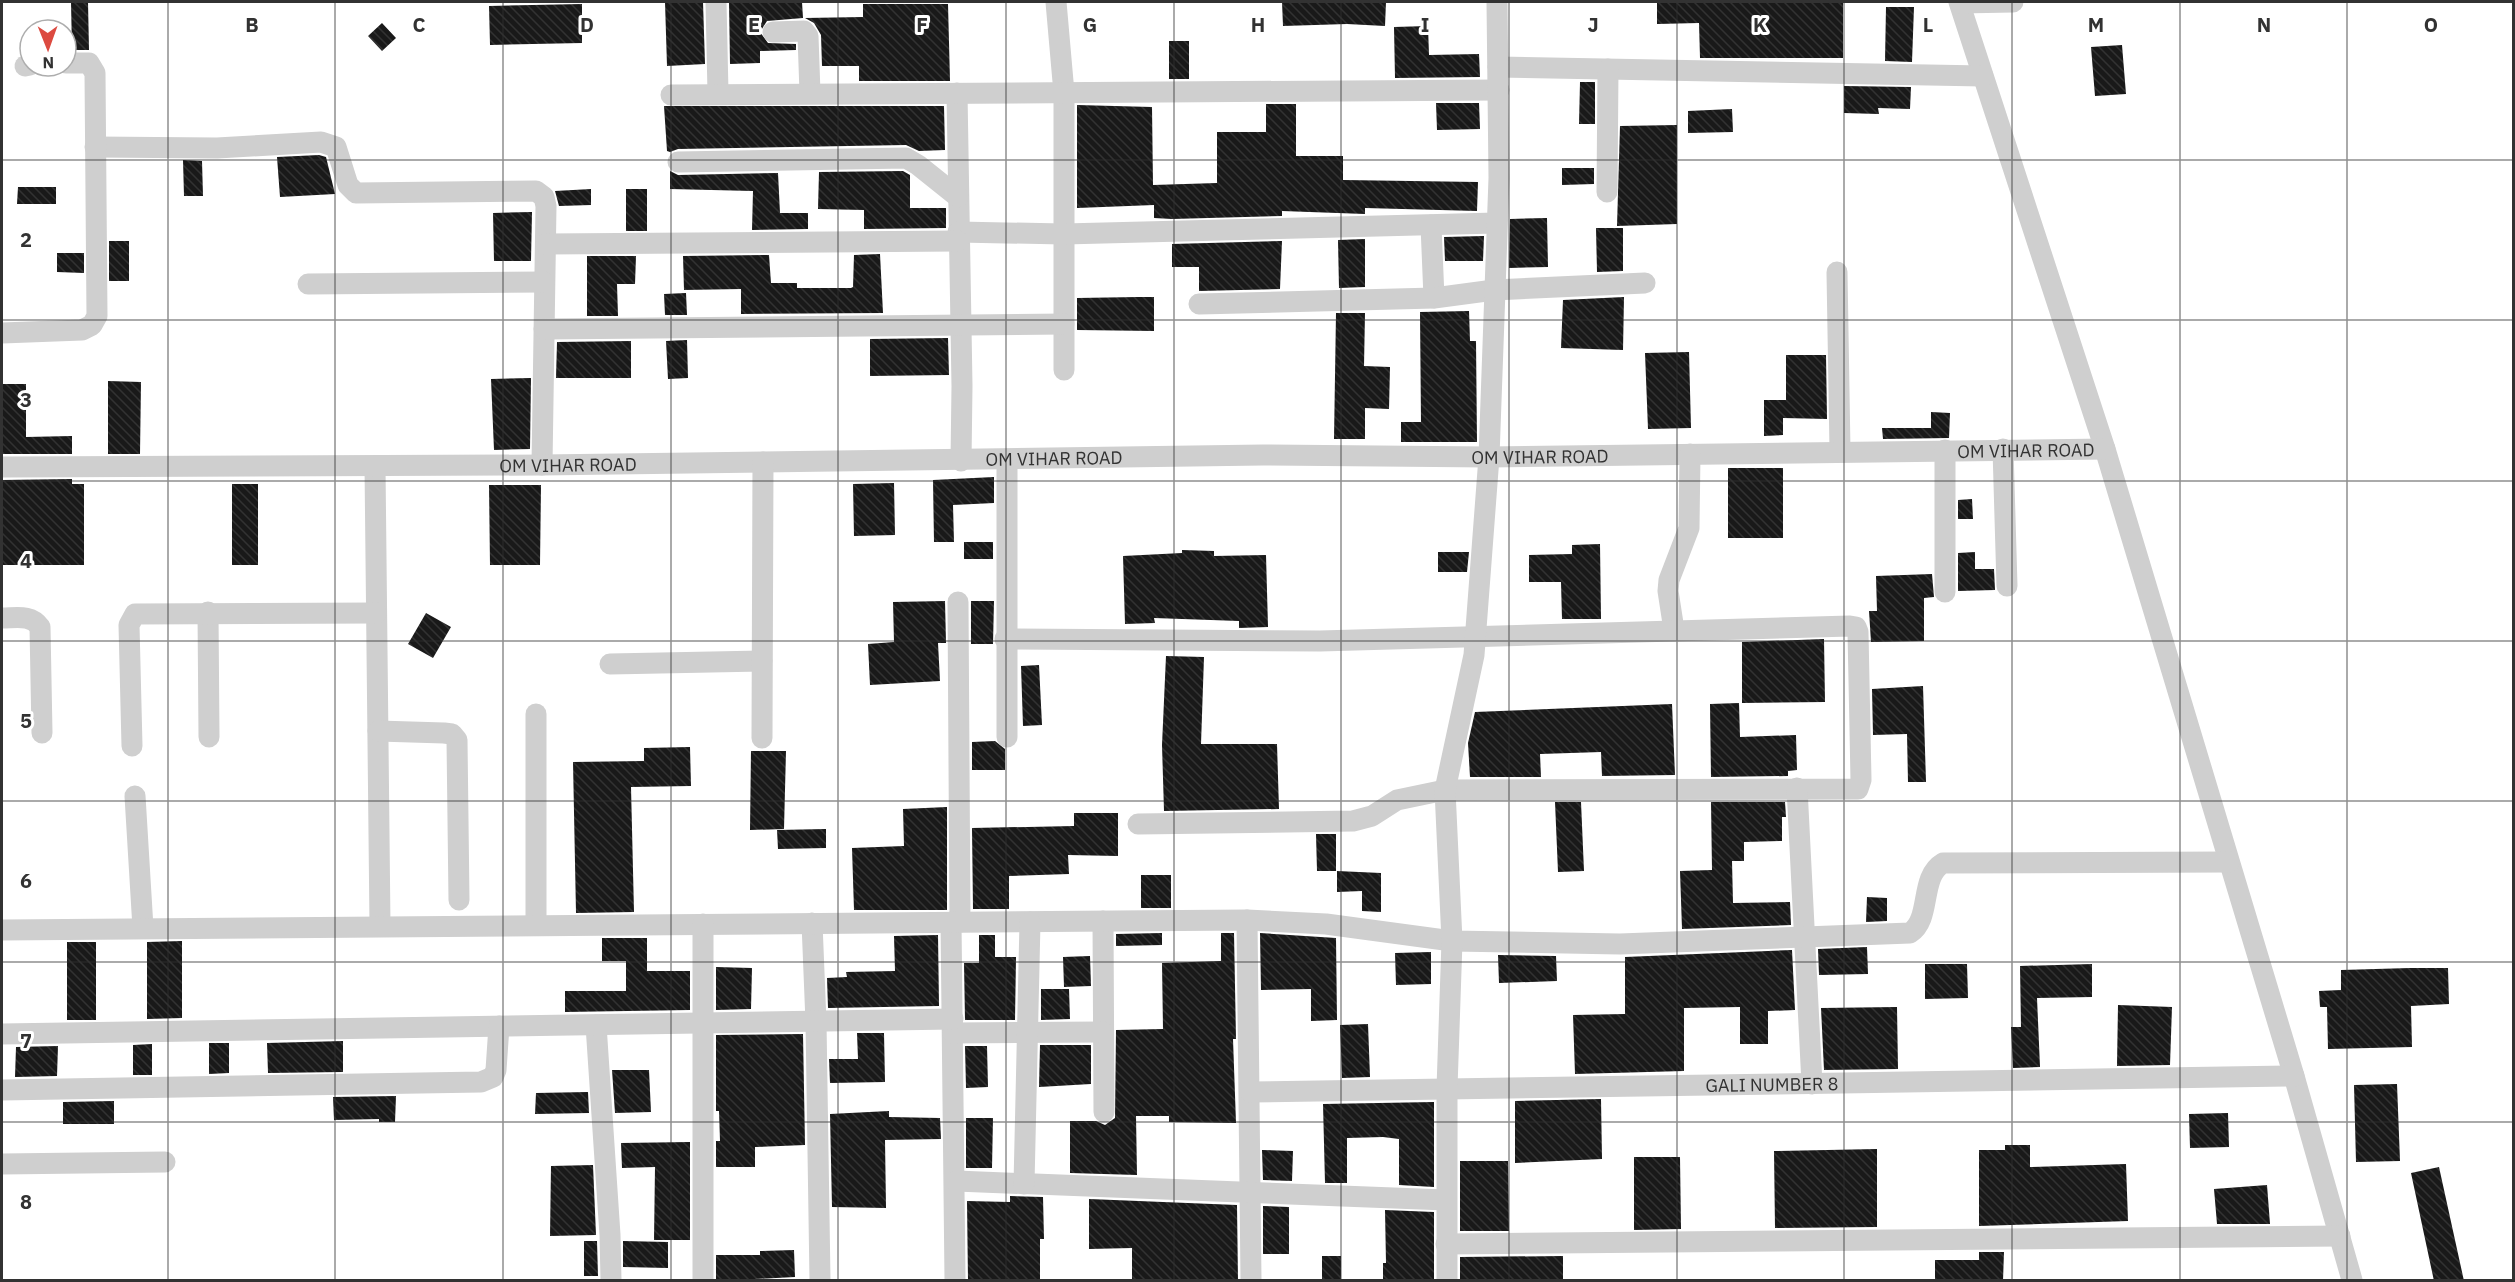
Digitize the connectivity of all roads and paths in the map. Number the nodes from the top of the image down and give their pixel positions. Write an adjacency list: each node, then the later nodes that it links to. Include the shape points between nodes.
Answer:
1 (716, 2): 12 (street)
2 (1056, 2): 15 (street)
3 (1497, 2): 8 (street)
4 (1960, 2): 5 (street); 10 (street)
5 (2013, 2)
6 (773, 33): 13 (street, via 804,31 808,36)
7 (78, 62): 17 (street, via 94,68)
8 (1498, 67): 9 (street); 11 (street)
9 (1608, 69): 10 (street); 19 (street)
10 (1983, 76): 39 (street)
11 (1499, 90): 15 (street); 21 (street)
12 (718, 93): 13 (street); 16 (street)
13 (810, 93): 14 (street)
14 (957, 93): 15 (street); 20 (street)
15 (1064, 93): 23 (street)
16 (671, 95)
17 (95, 147): 25 (street, via 331,144 341,156 348,185 356,193 536,190 544,197 546,206); 36 (street, via 97,316 92,325 82,330)
18 (678, 162): 20 (street, via 906,158)
19 (1608, 192)
20 (958, 197): 24 (street)
21 (1496, 223): 22 (street); 30 (street)
22 (1431, 225): 23 (street); 31 (street)
23 (1064, 234): 24 (street); 33 (street)
24 (958, 237): 25 (street); 34 (street)
25 (546, 244): 27 (street)
26 (1837, 272): 41 (street)
27 (544, 282): 29 (street); 35 (street)
28 (1645, 283): 30 (street)
29 (308, 284)
30 (1494, 290): 31 (street); 43 (street)
31 (1434, 298): 32 (street)
32 (1199, 304)
33 (1064, 324): 34 (street); 37 (street)
34 (960, 326): 35 (street); 44 (street)
35 (544, 329): 48 (street)
36 (2, 333)
37 (1064, 370)
38 (2003, 449): 39 (street, OM VIHAR ROAD); 40 (street, OM VIHAR ROAD); 50 (street)
39 (2105, 449): 72 (street)
40 (1946, 450): 41 (street, OM VIHAR ROAD); 51 (street)
41 (1840, 452): 42 (street, OM VIHAR ROAD)
42 (1689, 454): 43 (street, OM VIHAR ROAD); 56 (street, via 1689,528 1668,591)
43 (1489, 457): 45 (street, OM VIHAR ROAD, via 1263,455); 57 (street)
44 (961, 461): 45 (street, OM VIHAR ROAD); 46 (street, OM VIHAR ROAD)
45 (1007, 461): 58 (street)
46 (763, 462): 48 (street, OM VIHAR ROAD); 59 (street)
47 (375, 465): 48 (street, OM VIHAR ROAD); 49 (street, OM VIHAR ROAD); 54 (street)
48 (543, 465)
49 (2, 467)
50 (2007, 585)
51 (1945, 592)
52 (958, 602): 76 (street)
53 (208, 612): 54 (street); 65 (street); 67 (street, via 145,612 131,618)
54 (376, 613): 62 (street)
55 (2, 618): 63 (street, via 27,617 40,627)
56 (1674, 630): 57 (street); 68 (street, via 1856,627 1860,786 1853,790)
57 (1476, 637): 58 (street, via 1320,641); 69 (street)
58 (1005, 639): 64 (street)
59 (762, 661): 60 (street); 66 (street)
60 (610, 664)
61 (536, 714): 80 (street)
62 (378, 731): 73 (street, via 444,733 457,740); 81 (street)
63 (42, 733)
64 (1007, 736)
65 (209, 737)
66 (762, 738)
67 (132, 746)
68 (1797, 788): 69 (street); 84 (street)
69 (1445, 790): 71 (street, via 1397,800 1372,816 1353,821); 85 (street)
70 (135, 796): 82 (street)
71 (1138, 824)
72 (2229, 862): 84 (street, via 1943,863 1934,871 1918,923 1910,933); 94 (street)
73 (459, 900)
74 (1247, 920): 75 (street); 85 (street, via 1326,924); 98 (street)
75 (1103, 921): 77 (street); 92 (street)
76 (956, 922): 77 (street); 78 (street); 90 (street)
77 (1030, 922): 91 (street)
78 (812, 923): 79 (street); 86 (street)
79 (703, 924): 80 (street); 87 (street)
80 (536, 925): 81 (street)
81 (380, 926): 82 (street)
82 (143, 928): 83 (street)
83 (2, 930)
84 (1804, 938): 85 (street, via 1620,944); 95 (street)
85 (1452, 941): 96 (street)
86 (816, 1022): 87 (street); 90 (street); 110 (street)
87 (701, 1023): 88 (street); 109 (street)
88 (596, 1025): 89 (street); 108 (street)
89 (499, 1026): 93 (street); 97 (street, via 494,1077 481,1082)
90 (953, 1026): 91 (street); 102 (street)
91 (1028, 1032): 92 (street); 103 (street)
92 (1104, 1032): 99 (street)
93 (2, 1034)
94 (2294, 1076): 95 (street, GALI NUMBER 8); 106 (street)
95 (1812, 1084): 96 (street, GALI NUMBER 8)
96 (1447, 1088): 98 (street, GALI NUMBER 8); 105 (street)
97 (2, 1090)
98 (1250, 1092): 104 (street)
99 (1104, 1112)
100 (165, 1162): 101 (street)
101 (2, 1164)
102 (956, 1182): 103 (street); 111 (street)
103 (1024, 1184): 104 (street)
104 (1252, 1194): 105 (street); 112 (street)
105 (1446, 1200): 107 (street)
106 (2340, 1236): 107 (street); 114 (street)
107 (1446, 1244): 113 (street)
108 (611, 1281)
109 (703, 1281)
110 (820, 1281)
111 (955, 1281)
112 (1251, 1281)
113 (1447, 1281)
114 (2352, 1281)

